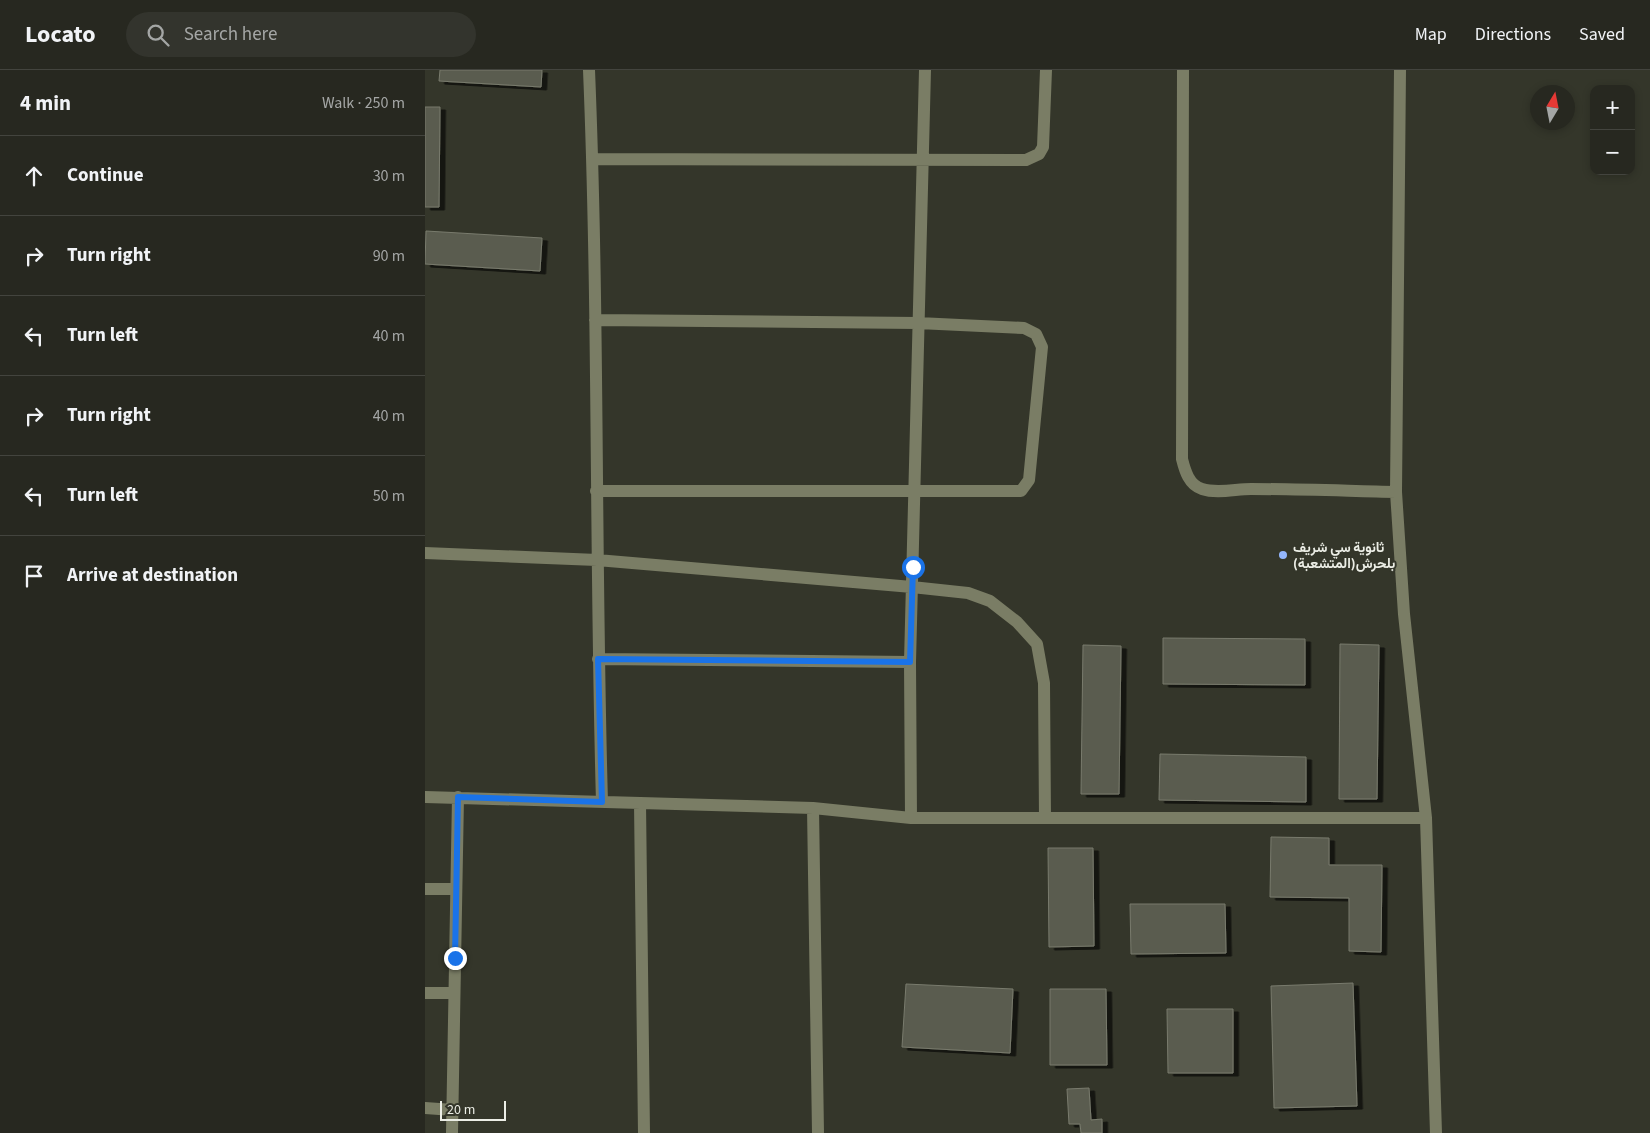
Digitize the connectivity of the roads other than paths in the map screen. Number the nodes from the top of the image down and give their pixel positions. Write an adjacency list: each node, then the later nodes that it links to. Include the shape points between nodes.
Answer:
1 (589, 70): 6 (street)
2 (925, 70): 7 (street)
3 (1046, 70): 7 (street, via 1043,147 1039,154 1026,160)
4 (1183, 70): 12 (street, via 1181,459 1185,473 1201,489 1215,491)
5 (1400, 70): 12 (street)
6 (593, 159): 7 (street); 8 (street)
7 (923, 159): 9 (street)
8 (595, 320): 9 (street); 10 (street)
9 (918, 323): 11 (street); 11 (street, via 1024,328 1036,334 1042,346 1026,486 1021,491)
10 (597, 491): 11 (street); 14 (street)
11 (915, 492): 15 (street)
12 (1396, 492): 25 (street, via 1404,614)
13 (425, 553): 14 (street)
14 (597, 560): 15 (street); 16 (street)
15 (912, 587): 17 (street); 24 (street, via 968,593 990,602 1017,622 1037,644 1044,683)
16 (598, 659): 17 (street); 20 (street)
17 (910, 662): 23 (street)
18 (425, 796): 19 (street)
19 (458, 797): 20 (street); 27 (street)
20 (602, 802): 21 (street)
21 (640, 803): 22 (street); 33 (street)
22 (813, 808): 23 (street); 34 (street)
23 (911, 818): 24 (street)
24 (1045, 818): 25 (street)
25 (1426, 818): 35 (street)
26 (425, 889): 27 (street)
27 (456, 889): 29 (street)
28 (425, 993): 29 (street)
29 (454, 993): 31 (street)
30 (425, 1108): 31 (street)
31 (453, 1110): 32 (street)
32 (452, 1133)
33 (644, 1133)
34 (818, 1133)
35 (1436, 1133)

